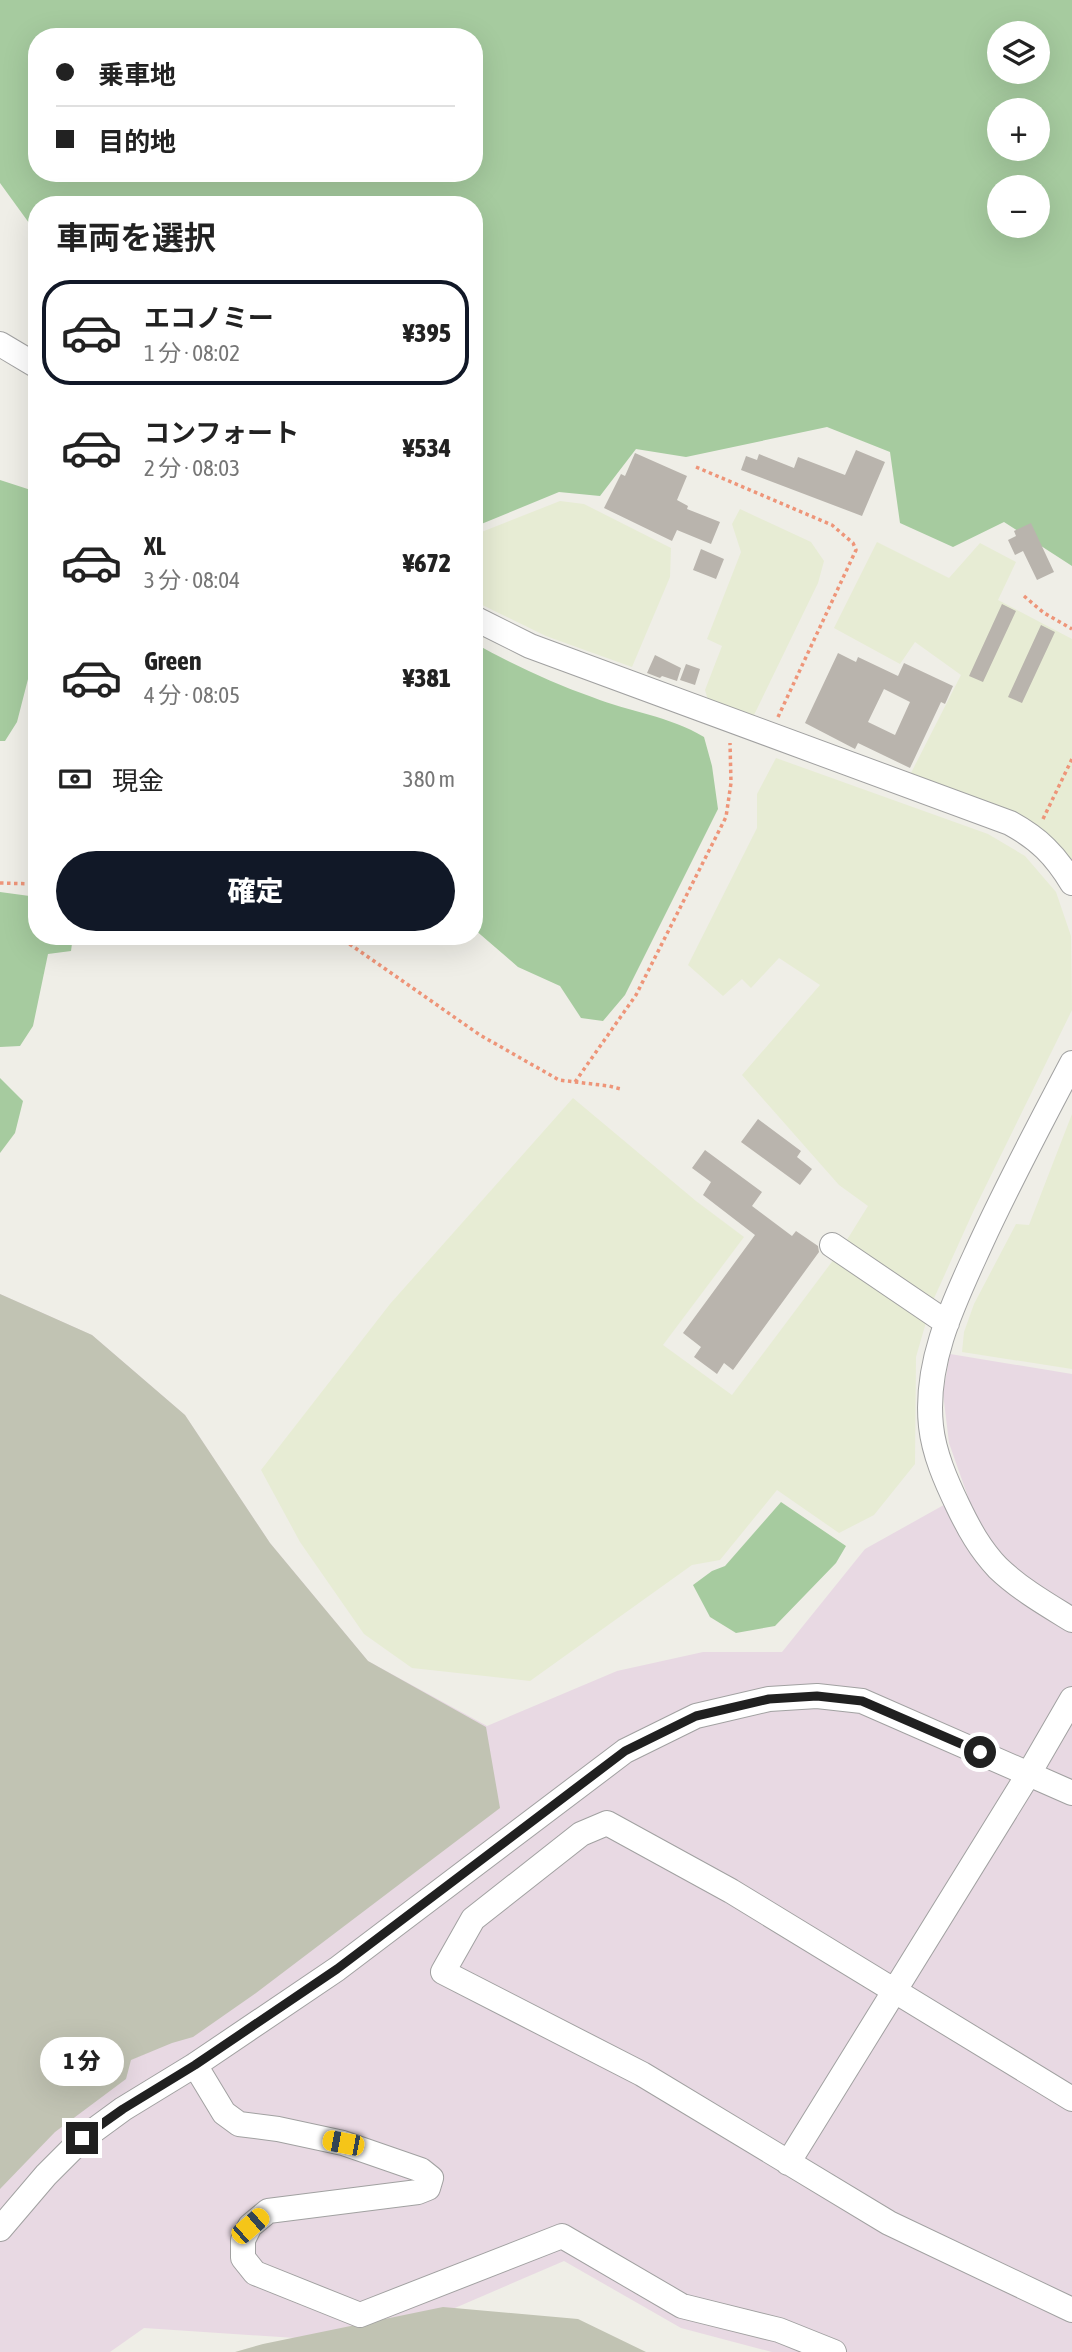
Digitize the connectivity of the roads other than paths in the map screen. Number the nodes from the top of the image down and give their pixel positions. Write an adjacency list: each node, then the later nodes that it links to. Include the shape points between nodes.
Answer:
1 (0, 344): 2 (street)
2 (28, 361)
3 (483, 622): 4 (street, via 530,646 1010,823 1034,837)
4 (1072, 883)
5 (1072, 1063): 7 (street, via 998,1206)
6 (832, 1245): 7 (street)
7 (947, 1323): 8 (street, via 938,1349 931,1426 943,1474 975,1541 1028,1593)
8 (1072, 1620)
9 (1072, 1699): 10 (street)
10 (1028, 1775): 11 (street); 12 (street); 13 (street, via 862,1701 817,1696 769,1699 696,1716 625,1751 337,1969)
11 (1072, 1793)
12 (895, 1992): 14 (street); 15 (street); 15 (street, via 731,1891 607,1823 581,1834 473,1919 443,1972 642,2074)
13 (195, 2065): 16 (street, via 82,2138); 18 (street, via 224,2113 239,2124 343,2143 421,2170 431,2178 428,2188 418,2192 268,2211 250,2226 243,2240 243,2258 255,2273 360,2315 562,2235 682,2306 779,2330)
14 (1072, 2099)
15 (788, 2163): 17 (street, via 889,2223)
16 (0, 2229)
17 (1072, 2310)
18 (834, 2352)

